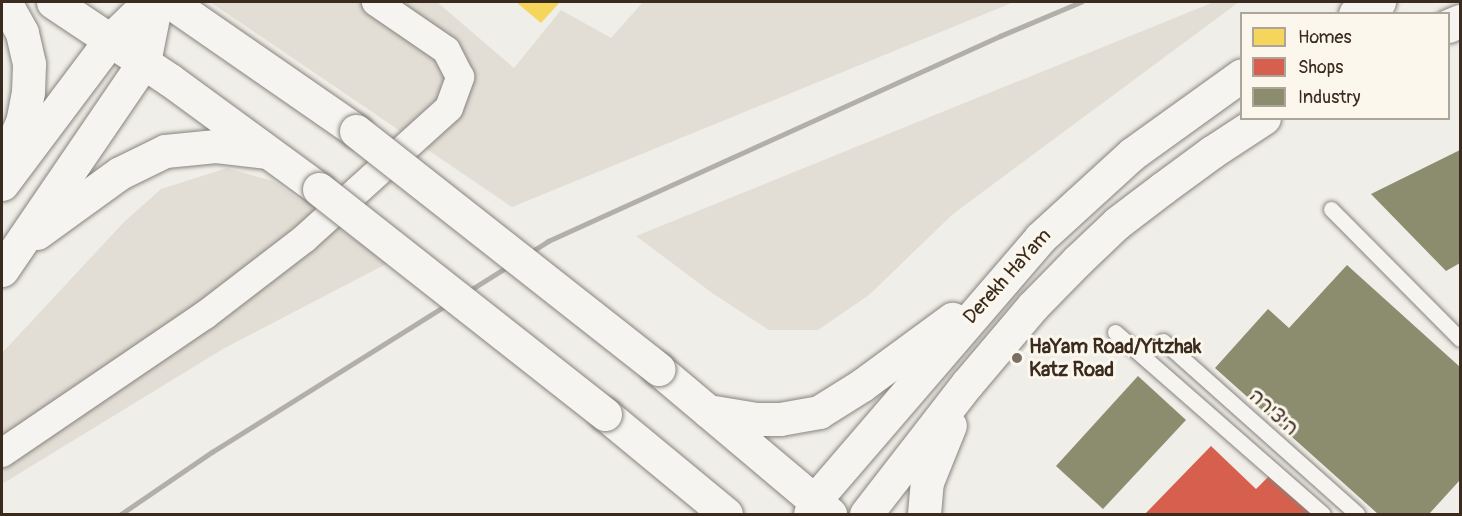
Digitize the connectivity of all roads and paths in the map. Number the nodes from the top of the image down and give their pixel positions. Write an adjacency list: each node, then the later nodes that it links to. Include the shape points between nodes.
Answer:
1 (5, 2): 14 (main road, via 22,33 29,64 22,122)
2 (53, 2): 9 (main road)
3 (149, 2): 9 (main road)
4 (156, 2): 10 (main road)
5 (170, 2): 23 (main road, bridge, via 356,131)
6 (376, 2): 24 (street, via 446,50 460,77 449,108 304,239 205,315)
7 (1379, 2): 8 (main road)
8 (1358, 12)
9 (110, 40): 10 (main road); 15 (main road)
10 (144, 62): 13 (main road); 17 (main road)
11 (1240, 76): 18 (main road, Derekh HaYam, via 1185,113 1092,188)
12 (1261, 120): 22 (main road, Derekh HaYam, via 1117,223 1033,306)
13 (268, 152): 17 (main road, via 216,146 165,151 120,173); 26 (main road, bridge, via 605,414)
14 (2, 165)
15 (2, 184)
16 (1331, 209): 20 (lane)
17 (11, 257)
18 (996, 287): 23 (main road, via 819,412 756,419); 25 (main road, Derekh HaYam)
19 (1115, 332): 29 (lane)
20 (1461, 339)
21 (1163, 340): 30 (lane, היצירה)
22 (967, 384): 27 (main road, Derekh HaYam); 28 (main road, via 927,482)
23 (708, 411): 25 (main road)
24 (2, 453)
25 (818, 510)
26 (726, 514)
27 (866, 514)
28 (924, 514)
29 (1323, 514)
30 (1358, 514)

